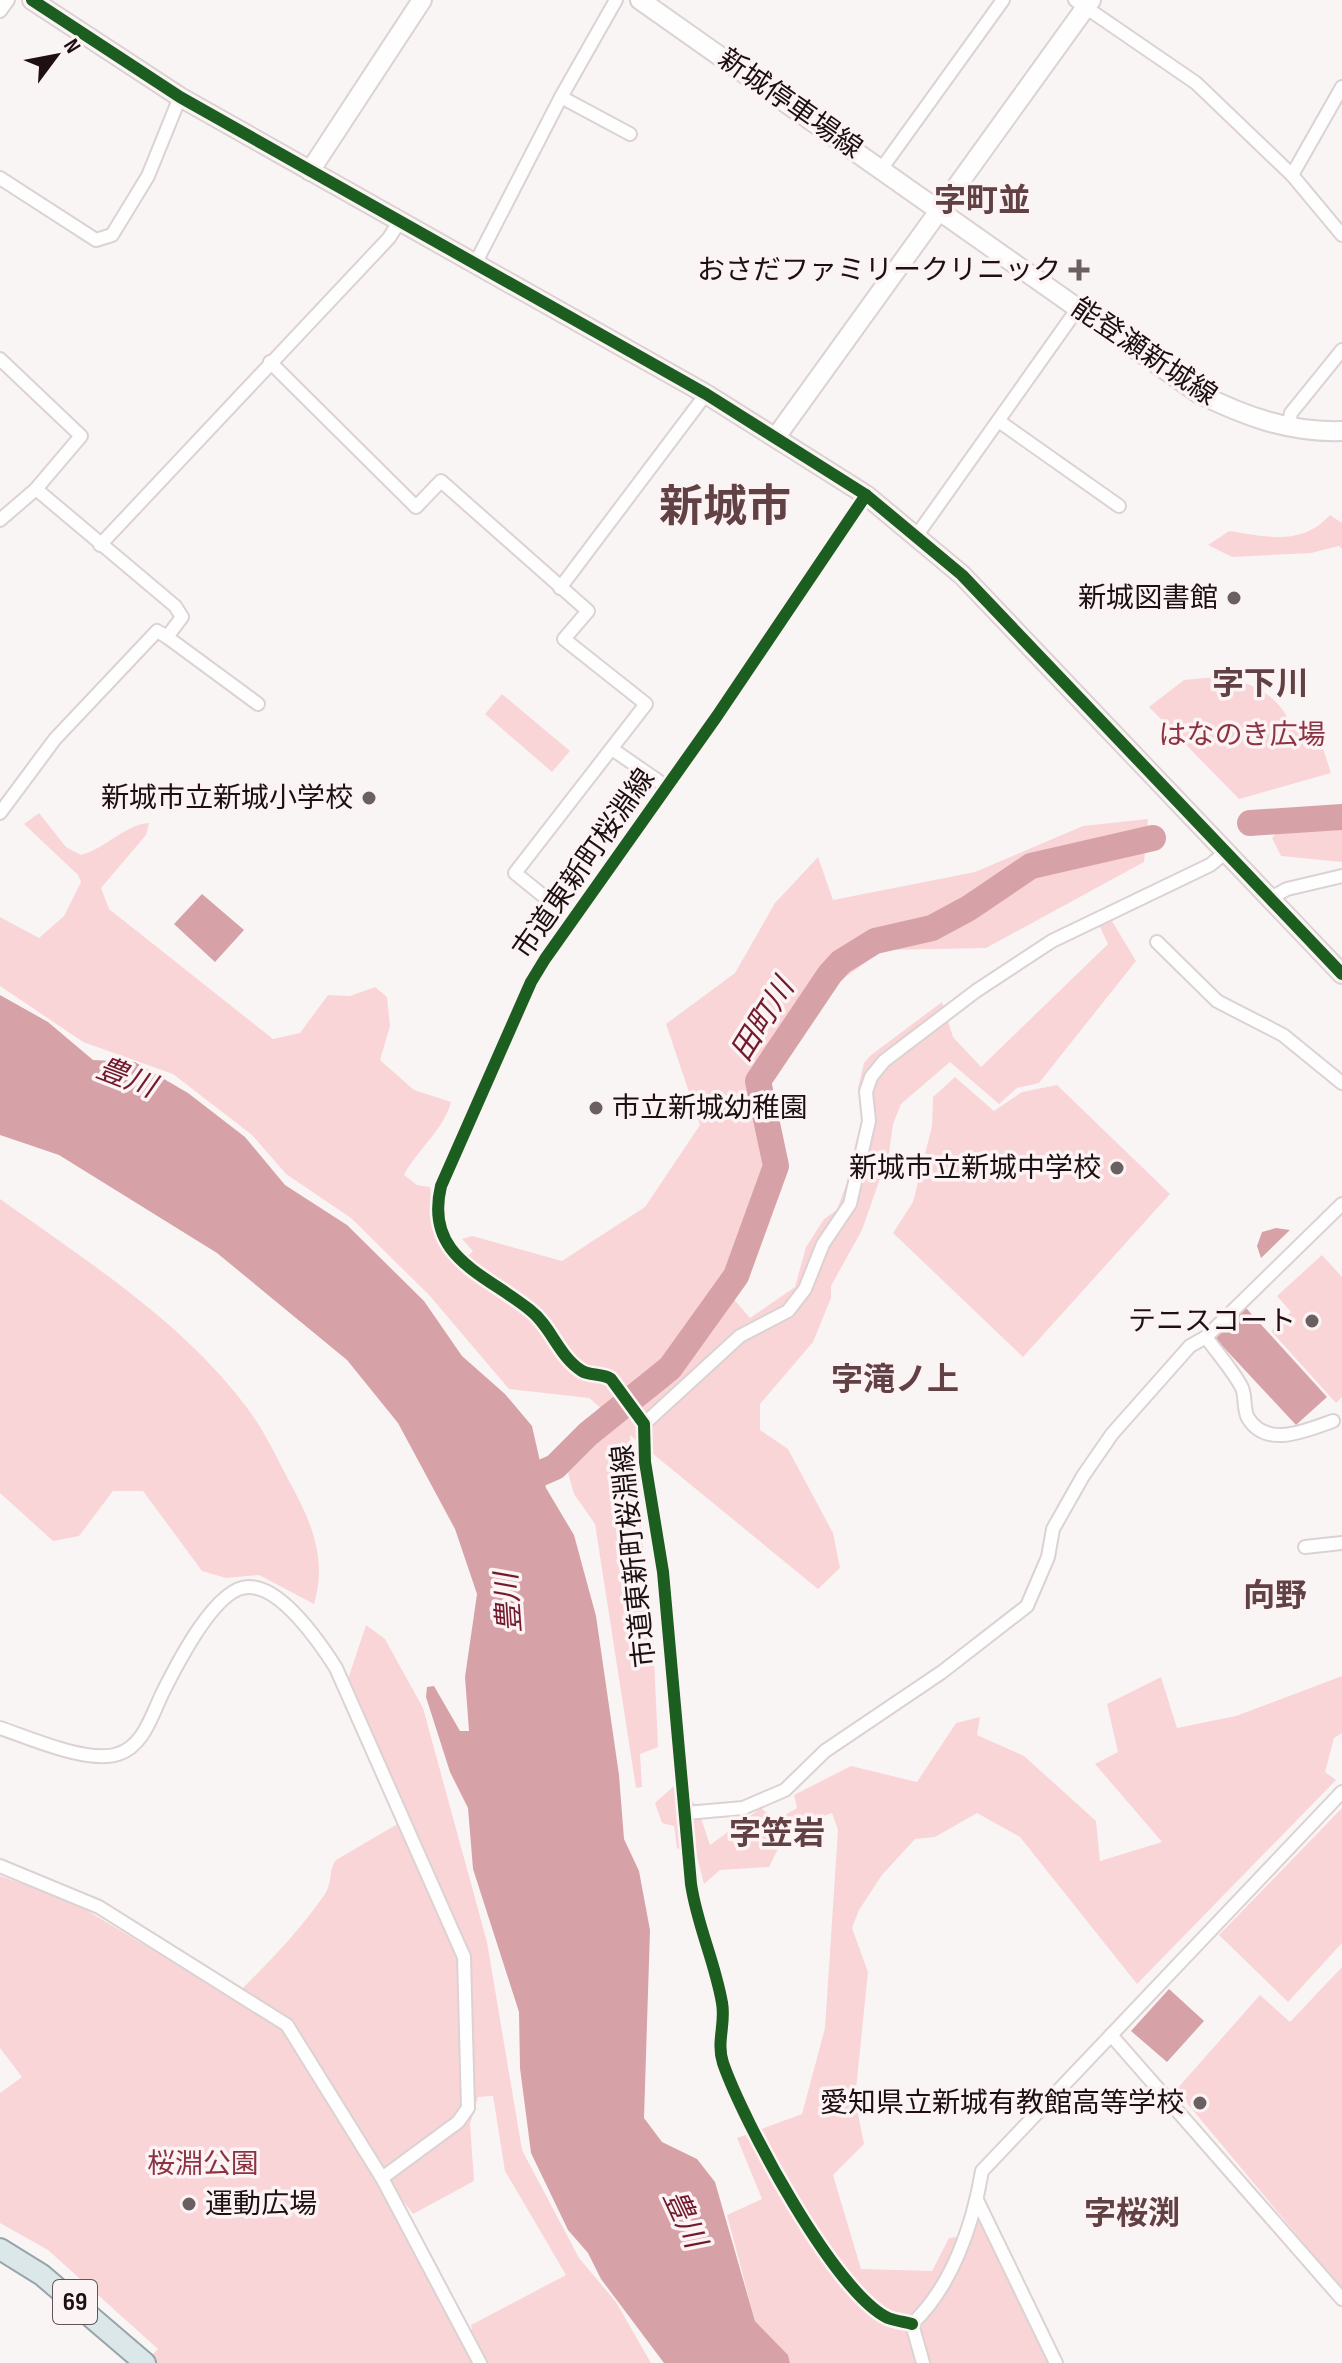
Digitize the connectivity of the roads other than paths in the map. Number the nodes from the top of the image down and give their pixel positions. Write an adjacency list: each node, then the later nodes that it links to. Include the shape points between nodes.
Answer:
1 (8, 0): 8 (street)
2 (32, 0): 10 (street)
3 (422, 0): 14 (street)
4 (616, 0): 11 (street)
5 (640, 0): 13 (street, 新城停車場線)
6 (1003, 0): 13 (street)
7 (1084, 2): 15 (street, via 1196,83); 17 (street)
8 (0, 11)
9 (1342, 87): 15 (street)
10 (180, 97): 14 (street); 16 (street, via 148,176 112,235 96,240)
11 (561, 97): 12 (street); 20 (street)
12 (630, 134)
13 (882, 168): 17 (street, 新城停車場線)
14 (310, 171): 18 (street)
15 (1292, 175): 19 (street)
16 (0, 178)
17 (940, 209): 21 (street, 能登瀬新城線); 29 (street)
18 (399, 222): 20 (street); 24 (street)
19 (1342, 235)
20 (475, 264): 25 (street)
21 (1078, 308): 26 (street); 27 (street, 能登瀬新城線, via 1198,393 1243,416)
22 (1342, 350): 27 (street, via 1291,413)
23 (0, 359): 30 (street, via 81,436)
24 (270, 362): 35 (street); 36 (street, via 416,507 441,481)
25 (706, 394): 29 (street); 36 (street)
26 (1000, 422): 32 (street); 34 (street)
27 (1288, 427): 28 (street, 能登瀬新城線)
28 (1342, 431)
29 (776, 437): 31 (street)
30 (36, 489): 33 (street); 35 (street)
31 (866, 495): 34 (street); 40 (street, 市道東新町桜淵線)
32 (1119, 506)
33 (0, 520)
34 (917, 535): 42 (street, via 962,575)
35 (100, 545): 37 (street, via 175,606 182,617)
36 (560, 588): 39 (street, via 588,611 564,639 646,704)
37 (167, 637): 38 (street); 41 (street, via 157,631 55,739)
38 (258, 704)
39 (612, 749): 40 (street); 45 (street, via 515,873)
40 (667, 787): 45 (street, 市道東新町桜淵線)
41 (0, 813)
42 (1225, 853): 44 (street); 52 (street, via 1052,941 884,1061 866,1092 869,1121 850,1204 823,1244 805,1289 788,1311 740,1336)
43 (1342, 876): 44 (street, via 1287,889)
44 (1269, 899): 47 (street)
45 (573, 920): 52 (street, 市道東新町桜淵線, via 531,982 436,1207 448,1247 531,1310 583,1373 605,1375)
46 (1157, 942): 48 (street, via 1217,1001 1283,1035)
47 (1342, 974)
48 (1342, 1083)
49 (1342, 1204): 50 (street)
50 (1206, 1337): 51 (street, via 1243,1389 1246,1415 1258,1430 1294,1434); 57 (street, via 1190,1346 1140,1401 1083,1476 1053,1529 1045,1567 1027,1606 825,1751 785,1790 743,1808)
51 (1333, 1421)
52 (644, 1424): 57 (street, 市道東新町桜淵線)
53 (1342, 1543): 54 (street)
54 (1305, 1547)
55 (0, 1728): 60 (street, via 89,1755 116,1756 131,1748 146,1730 179,1662 215,1607 234,1590 250,1586 265,1593 290,1609 318,1640 336,1668 464,1957 468,2108 458,2122)
56 (1342, 1792): 59 (street)
57 (686, 1813): 64 (street, 市道東新町桜淵線, via 695,1910 723,2008 724,2066 825,2255 887,2317)
58 (0, 1866): 60 (street, via 99,1907 287,2025)
59 (1111, 2035): 61 (street, via 982,2171); 63 (street)
60 (382, 2178): 66 (street)
61 (977, 2200): 64 (street, via 932,2306); 68 (street)
62 (0, 2249): 65 (main road, 69, via 42,2275)
63 (1342, 2299)
64 (912, 2324): 67 (street)
65 (138, 2361)
66 (480, 2363)
67 (923, 2363)
68 (1056, 2363)

